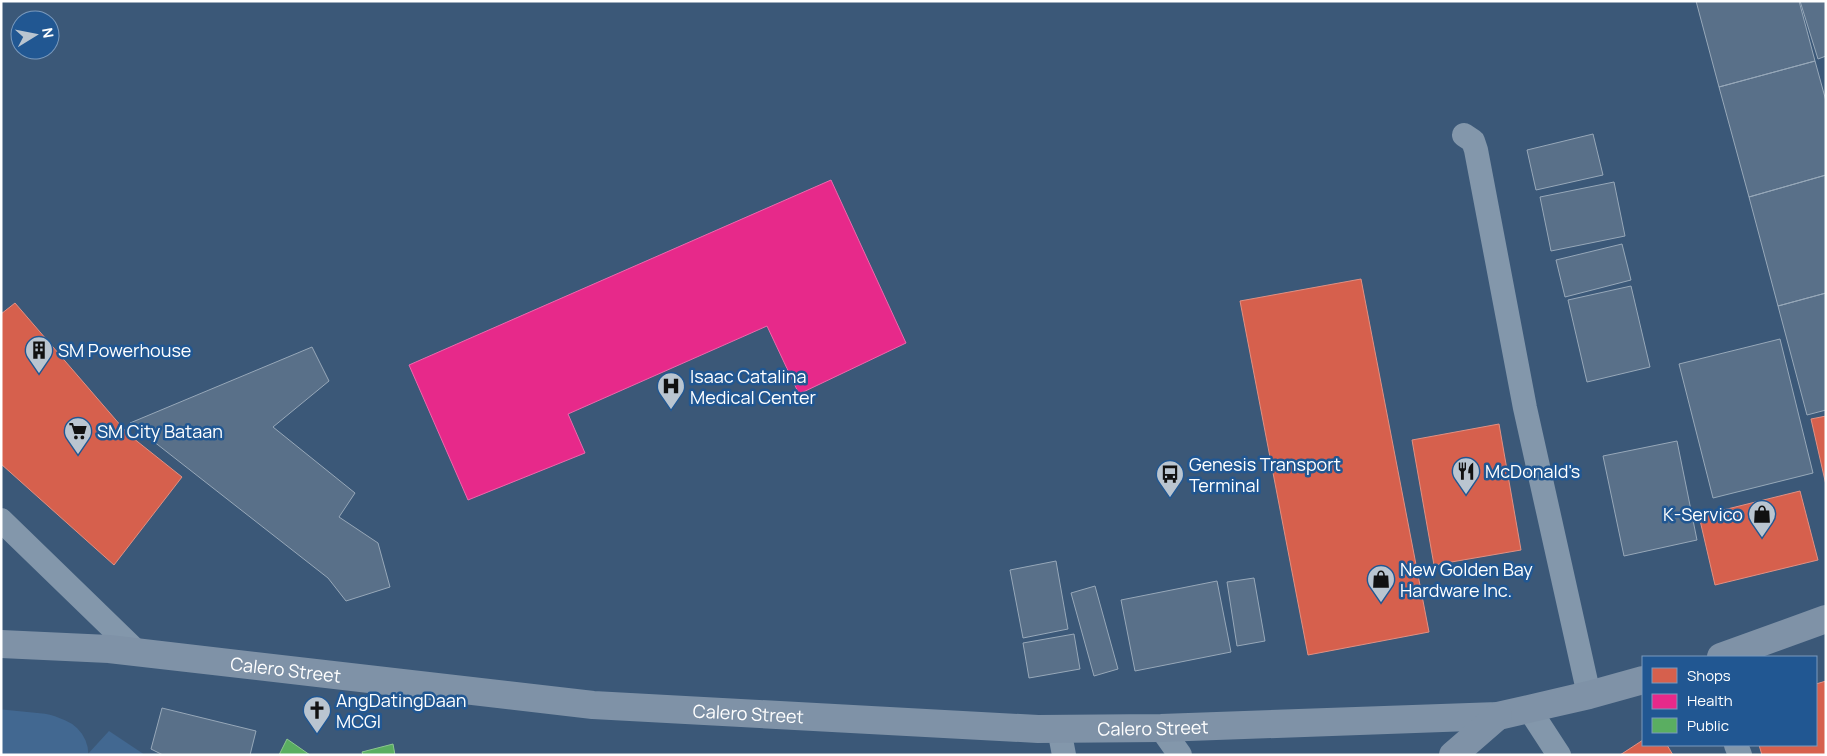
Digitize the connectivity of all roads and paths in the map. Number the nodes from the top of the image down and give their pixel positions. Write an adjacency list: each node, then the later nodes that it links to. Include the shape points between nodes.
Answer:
1 (1464, 135): 8 (lane, via 1473,141 1476,150 1525,408)
2 (1, 520): 5 (lane)
3 (1826, 619): 6 (main road)
4 (1, 644): 5 (main road, Calero Street)
5 (137, 652): 12 (main road, Calero Street, via 593,705 1038,730)
6 (1724, 656)
7 (1642, 680): 8 (main road, Calero Street)
8 (1588, 695): 9 (main road, Calero Street)
9 (1529, 709): 10 (main road, Calero Street); 15 (lane)
10 (1498, 716): 11 (main road, Calero Street); 14 (main road)
11 (1161, 728): 12 (main road, Calero Street); 13 (lane)
12 (1061, 742)
13 (1180, 755)
14 (1453, 755)
15 (1559, 755)

